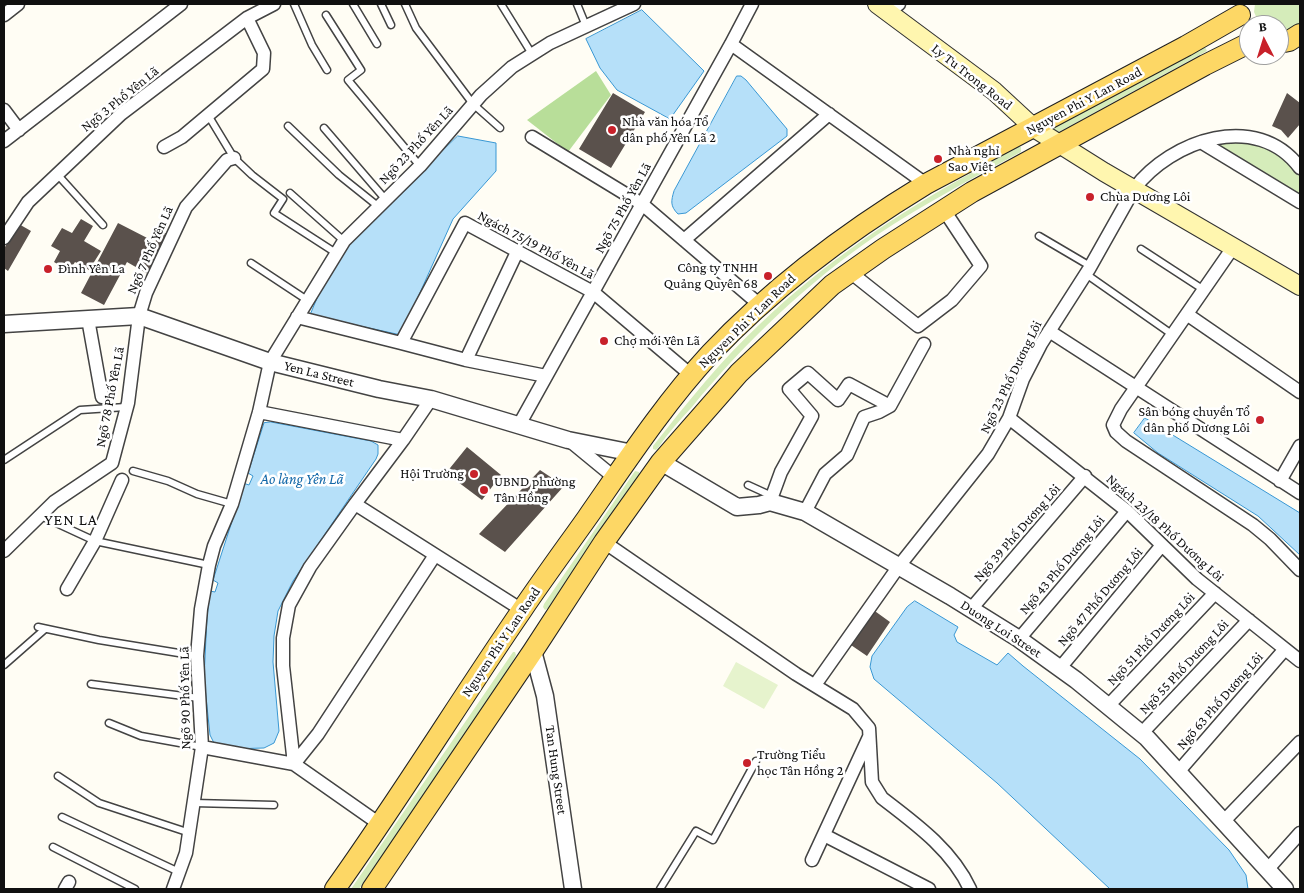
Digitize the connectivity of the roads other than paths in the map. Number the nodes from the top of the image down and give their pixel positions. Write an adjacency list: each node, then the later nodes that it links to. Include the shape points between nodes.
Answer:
1 (18, 4): 13 (street)
2 (181, 4): 32 (street)
3 (274, 4): 15 (street, Ngõ 3 Phố Yên Lã)
4 (294, 4): 23 (lane)
5 (353, 4): 19 (lane)
6 (381, 4): 17 (lane)
7 (405, 4): 24 (lane, via 416,28)
8 (501, 4): 22 (lane)
9 (577, 4): 18 (lane)
10 (634, 4): 18 (street, Ngõ 23 Phố Yên Lã)
11 (752, 4): 20 (street, Ngõ 75 Phố Yên Lã)
12 (888, 7): 31 (main road, Ly Tu Trong Road, via 994,90)
13 (4, 15)
14 (326, 15): 39 (lane, via 361,70 348,80)
15 (247, 18): 27 (street, via 264,53 263,69); 41 (street, Ngõ 3 Phố Yên Lã, via 121,114)
16 (1239, 19): 31 (main road, Nguyen Phi Y Lan Road)
17 (391, 25)
18 (586, 26): 22 (street, Ngõ 23 Phố Yên Lã)
19 (376, 44)
20 (732, 44): 26 (street); 47 (street, Ngõ 75 Phố Yên Lã)
21 (1239, 48): 36 (main road, Nguyen Phi Y Lan Road)
22 (532, 54): 24 (street, Ngõ 23 Phố Yên Lã, via 512,67)
23 (327, 70)
24 (473, 104): 30 (lane); 39 (street, Ngõ 23 Phố Yên Lã)
25 (4, 110): 32 (street)
26 (829, 114): 42 (street); 52 (street)
27 (208, 115): 37 (street); 38 (lane)
28 (288, 126): 46 (lane, via 339,175)
29 (324, 128): 46 (lane)
30 (500, 128)
31 (1034, 128): 36 (main road, Ly Tu Trong Road); 42 (main road, Nguyen Phi Y Lan Road)
32 (19, 130): 34 (street)
33 (532, 137): 47 (street)
34 (4, 141)
35 (1201, 142): 40 (street, Ngõ 23 Phố Dương Lôi, via 1217,137 1258,138 1284,150); 43 (street, Ngõ 23 Phố Dương Lôi, via 1153,168); 45 (street)
36 (1060, 145): 43 (main road, Ly Tu Trong Road); 48 (main road, Nguyen Phi Y Lan Road)
37 (164, 147)
38 (234, 158): 57 (lane, via 283,198 274,213); 67 (street, Ngõ 7 Phố Yên Lã, via 227,160 186,207 146,292)
39 (420, 166): 46 (street, Ngõ 23 Phố Yên Lã)
40 (1300, 168)
41 (57, 174): 49 (lane); 51 (street, Ngõ 3 Phố Yên Lã, via 28,202)
42 (926, 184): 65 (main road, Nguyen Phi Y Lan Road, via 836,242)
43 (1134, 190): 54 (main road, Ly Tu Trong Road); 59 (street, Ngõ 23 Phố Dương Lôi)
44 (290, 194): 53 (lane)
45 (1300, 202)
46 (382, 203): 53 (street, Ngõ 23 Phố Yên Lã)
47 (642, 204): 52 (street); 63 (street, Ngõ 75 Phố Yên Lã)
48 (944, 210): 60 (main road, Nguyen Phi Y Lan Road); 60 (street, via 981,266 952,300 918,326)
49 (103, 226)
50 (1038, 236): 59 (lane)
51 (4, 238)
52 (684, 240): 65 (street)
53 (344, 241): 57 (street, Ngõ 23 Phố Yên Lã)
54 (1234, 246): 61 (main road, Ly Tu Trong Road); 62 (street)
55 (1141, 249): 62 (lane)
56 (517, 252): 63 (street, Ngách 75/19 Phố Yên Lã); 73 (street, Ngách 75/19 Phố Yên Lã, via 465,223); 75 (street)
57 (336, 253): 64 (street, Ngõ 23 Phố Yên Lã)
58 (252, 263): 64 (lane)
59 (1088, 270): 71 (street, Ngõ 23 Phố Dương Lôi); 72 (lane)
60 (850, 272): 93 (main road, Nguyen Phi Y Lan Road, via 739,373)
61 (1300, 286)
62 (1204, 290): 66 (street)
63 (593, 292): 77 (street, Ngách 75/19 Phố Yên Lã); 78 (street, Ngõ 75 Phố Yên Lã)
64 (307, 300): 68 (street, Ngõ 23 Phố Yên Lã)
65 (760, 305): 77 (main road, Nguyen Phi Y Lan Road)
66 (1188, 315): 72 (street); 80 (street)
67 (139, 316): 69 (street, Yen La Street); 76 (street, Yen La Street); 84 (street, Ngõ 78 Phố Yên Lã)
68 (297, 317): 73 (street); 76 (street, Ngõ 23 Phố Yên Lã)
69 (88, 319): 70 (street, Yen La Street); 81 (street)
70 (4, 324)
71 (1049, 331): 79 (street); 86 (street, Ngõ 23 Phố Dương Lôi, via 1023,379)
72 (1174, 335): 79 (street)
73 (401, 343): 75 (street)
74 (924, 344): 83 (street)
75 (466, 360): 78 (street)
76 (270, 362): 82 (street, Yen La Street); 85 (street, Ngõ 90 Phố Yên Lã)
77 (691, 375): 91 (main road, Nguyen Phi Y Lan Road)
78 (546, 376): 87 (street, Ngõ 75 Phố Yên Lã)
79 (1136, 388): 98 (street); 114 (street, via 1113,425 1116,432 1253,525)
80 (1300, 392)
81 (102, 396)
82 (430, 399): 87 (street, Yen La Street); 88 (street)
83 (890, 406): 101 (street, via 849,384 838,400 808,373 789,389 812,416 781,472); 105 (street, via 864,417 847,455 825,474)
84 (126, 408): 92 (lane, via 80,410); 106 (street, Ngõ 78 Phố Yên Lã, via 112,463 54,502)
85 (258, 412): 88 (street); 102 (street, Ngõ 90 Phố Yên Lã)
86 (1009, 418): 95 (street, Ngách 23/18 Phố Dương Lôi); 113 (street, Ngõ 23 Phố Dương Lôi, via 988,454)
87 (519, 425): 89 (street, Yen La Street)
88 (403, 440): 103 (street)
89 (568, 440): 91 (street, Yen La Street); 96 (street)
90 (1300, 446): 98 (street)
91 (633, 453): 93 (main road); 96 (main road, Nguyen Phi Y Lan Road)
92 (4, 460)
93 (661, 462): 101 (street, Duong Loi Street, via 737,507 759,505); 108 (main road, Nguyen Phi Y Lan Road)
94 (133, 471): 102 (lane)
95 (1085, 476): 104 (street, Ngách 23/18 Phố Dương Lôi); 117 (street, Ngõ 39 Phố Dương Lôi)
96 (614, 478): 118 (main road, Nguyen Phi Y Lan Road)
97 (122, 480): 107 (street)
98 (1280, 481): 100 (street)
99 (748, 485): 101 (lane)
100 (1300, 493)
101 (771, 499): 105 (street, Duong Loi Street)
102 (232, 504): 112 (street, Ngõ 90 Phố Yên Lã)
103 (355, 504): 111 (street); 137 (street, via 310,567 289,605 283,666)
104 (1127, 511): 109 (street, Ngách 23/18 Phố Dương Lôi); 120 (street, Ngõ 43 Phố Dương Lôi)
105 (805, 512): 113 (street, Duong Loi Street)
106 (41, 516): 107 (lane); 110 (street, Ngõ 78 Phố Yên Lã)
107 (95, 541): 112 (lane); 115 (street)
108 (604, 542): 122 (main road, Nguyen Phi Y Lan Road); 128 (street)
109 (1162, 545): 116 (street, Ngách 23/18 Phố Dương Lôi); 126 (street, Ngõ 47 Phố Dương Lôi)
110 (4, 551)
111 (435, 555): 118 (street); 137 (street, via 318,734)
112 (209, 565): 123 (street, Ngõ 90 Phố Yên Lã)
113 (899, 566): 117 (street, Duong Loi Street); 128 (street, Ngõ 23 Phố Dương Lôi)
114 (1300, 570)
115 (67, 589)
116 (1215, 593): 119 (street, Ngách 23/18 Phố Dương Lôi); 130 (street, Ngõ 51 Phố Dương Lôi)
117 (971, 609): 120 (street, Duong Loi Street)
118 (522, 610): 122 (main road); 144 (main road, Nguyen Phi Y Lan Road)
119 (1248, 620): 121 (street, Ngách 23/18 Phố Dương Lôi); 132 (street, Ngõ 55 Phố Dương Lôi)
120 (1019, 639): 126 (street, Duong Loi Street)
121 (1285, 649): 124 (street, Ngách 23/18 Phố Dương Lôi); 138 (street, Ngõ 63 Phố Dương Lôi)
122 (533, 651): 155 (main road, Nguyen Phi Y Lan Road); 156 (street, Tan Hung Street, via 545,696)
123 (197, 656): 125 (lane, via 42,628); 129 (street, Ngõ 90 Phố Yên Lã)
124 (1300, 661)
125 (4, 665)
126 (1060, 668): 130 (street, Duong Loi Street)
127 (91, 684): 129 (lane)
128 (815, 686): 133 (street, via 853,709 865,721)
129 (199, 698): 135 (street, Ngõ 90 Phố Yên Lã)
130 (1108, 706): 132 (street, Duong Loi Street)
131 (109, 722): 135 (lane, via 141,736)
132 (1141, 734): 138 (street, Duong Loi Street)
133 (870, 735): 147 (street); 159 (street, via 872,782 877,791 946,853)
134 (1300, 742): 143 (street)
135 (202, 748): 137 (street); 140 (street, Ngõ 90 Phố Yên Lã)
136 (756, 761): 157 (lane, via 713,840 696,831)
137 (294, 764): 144 (street)
138 (1178, 772): 143 (street, Duong Loi Street)
139 (58, 776): 145 (lane, via 99,803)
140 (194, 803): 141 (lane); 145 (street, Ngõ 90 Phố Yên Lã)
141 (274, 805)
142 (62, 817): 151 (lane)
143 (1223, 822): 150 (street, Duong Loi Street)
144 (381, 825): 154 (main road, Nguyen Phi Y Lan Road)
145 (190, 833): 151 (street, Ngõ 90 Phố Yên Lã)
146 (1300, 834): 150 (street)
147 (824, 835): 149 (street); 158 (street)
148 (53, 847): 152 (lane)
149 (812, 860)
150 (1267, 870): 160 (street, Duong Loi Street)
151 (179, 872): 153 (street, Ngõ 90 Phố Yên Lã)
152 (135, 889)
153 (172, 889)
154 (335, 889)
155 (372, 889)
156 (573, 889)
157 (660, 889)
158 (929, 889)
159 (970, 889)
160 (1285, 889)

